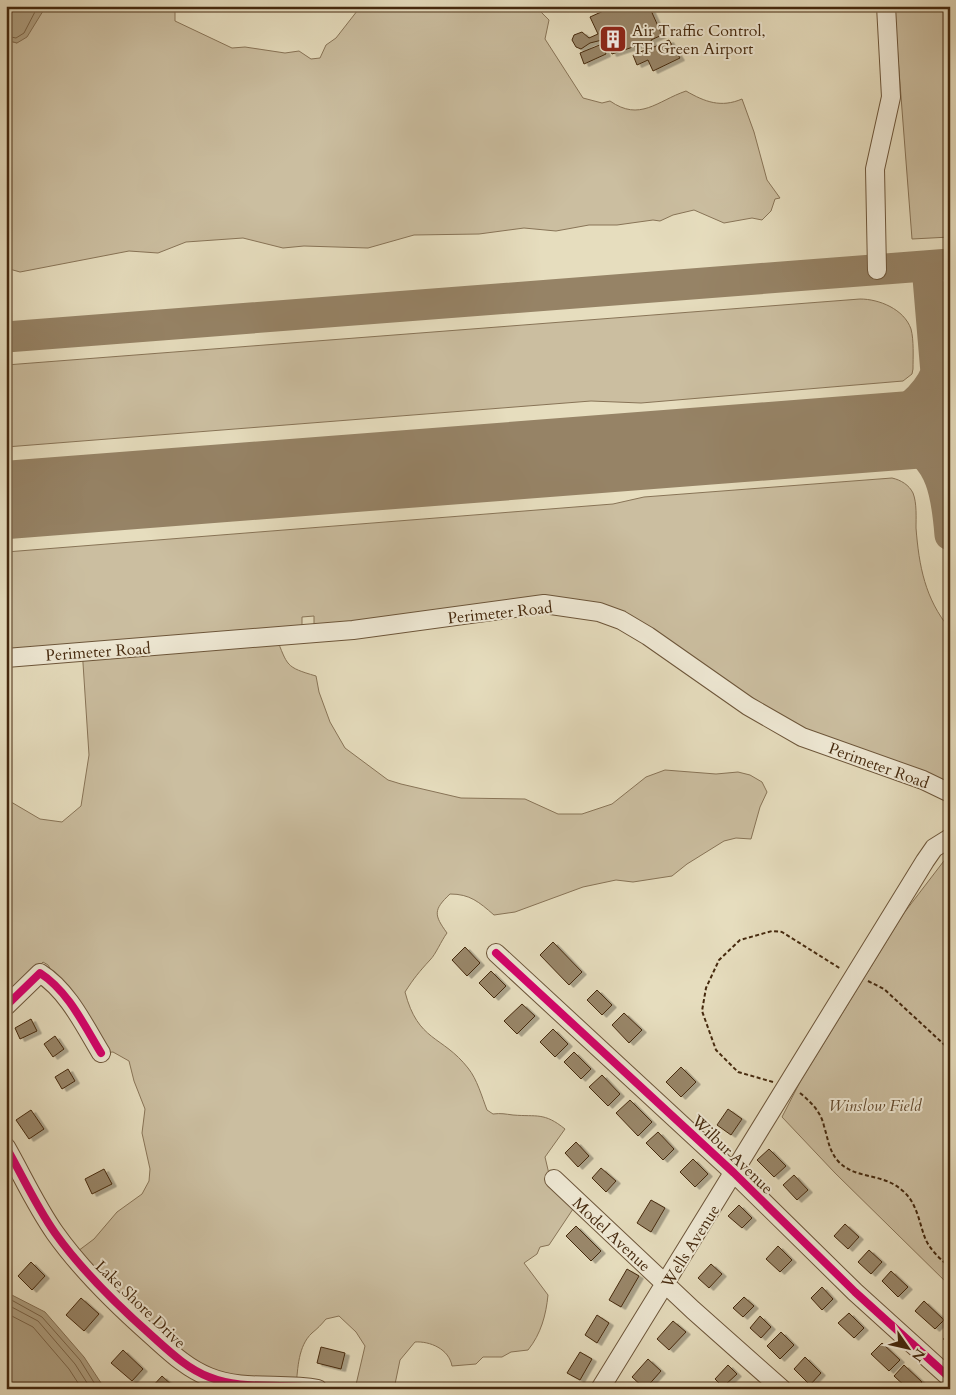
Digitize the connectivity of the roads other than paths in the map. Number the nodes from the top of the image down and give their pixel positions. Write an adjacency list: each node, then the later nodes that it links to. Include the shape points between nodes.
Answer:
1 (886, 6): 2 (street, via 891,96 875,170)
2 (877, 270)
3 (6, 658): 4 (street, Perimeter Road, via 354,630 544,604 569,607 621,620 748,706 802,737 923,780)
4 (950, 793)
5 (950, 838): 10 (street, Wells Avenue, via 934,848 925,861)
6 (496, 952): 10 (street, Wilbur Avenue)
7 (6, 1006): 8 (street, via 40,973 57,987 76,1011)
8 (101, 1053)
9 (6, 1147): 14 (street, Lake Shore Drive, via 54,1232 77,1260 138,1324 191,1368 210,1378 231,1382)
10 (734, 1174): 12 (street, Wells Avenue); 13 (street, Wilbur Avenue, via 855,1292)
11 (554, 1179): 12 (street, Model Avenue)
12 (666, 1284): 15 (street, Wells Avenue); 16 (street, Model Avenue)
13 (950, 1378)
14 (318, 1389)
15 (600, 1389)
16 (782, 1389)

